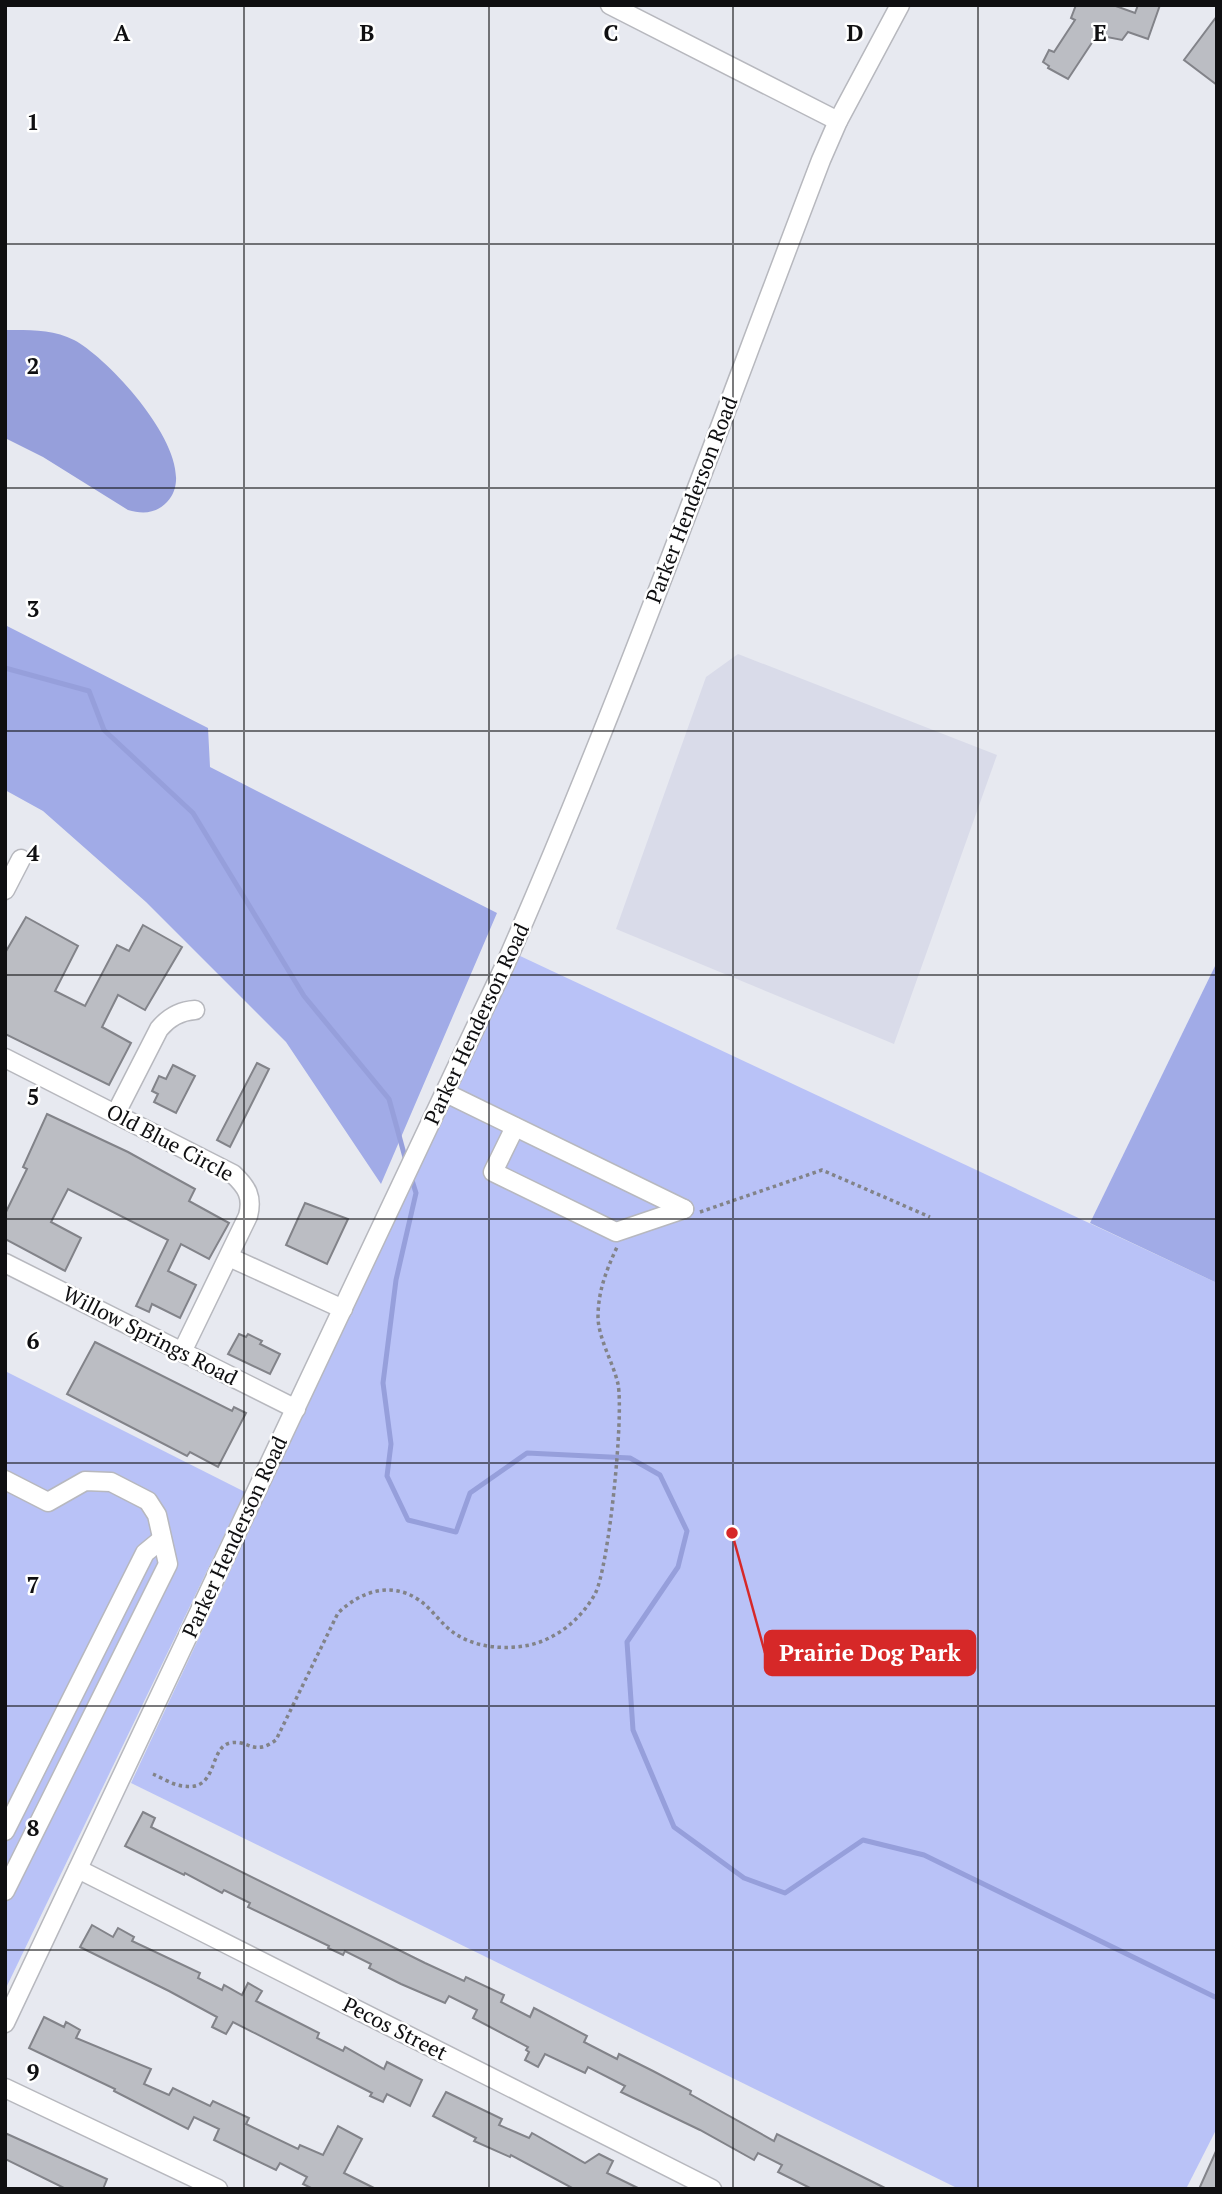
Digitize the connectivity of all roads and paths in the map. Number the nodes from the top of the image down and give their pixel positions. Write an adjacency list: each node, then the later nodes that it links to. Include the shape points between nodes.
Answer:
1 (610, 5): 3 (street)
2 (900, 5): 3 (street, Parker Henderson Road)
3 (838, 121): 8 (street, Parker Henderson Road, via 566,825)
4 (20, 859): 5 (street)
5 (5, 890)
6 (195, 1010): 9 (street, via 166,1020 159,1029)
7 (5, 1058): 9 (street, Old Blue Circle)
8 (446, 1093): 10 (street); 16 (street, Parker Henderson Road)
9 (116, 1113): 14 (street, Old Blue Circle, via 233,1174 246,1186 252,1203)
10 (515, 1127): 10 (street, via 527,1133 684,1209 616,1232 517,1184 493,1172)
11 (696, 1213): 12 (path, via 822,1170)
12 (930, 1217)
13 (621, 1241): 21 (path, via 603,1277 598,1321 618,1385 618,1440 604,1568 582,1614 563,1631 540,1642 512,1648 482,1646 455,1634 420,1601 404,1593 368,1592 338,1613 276,1740 262,1748 228,1744 218,1752 207,1778 191,1787)
14 (229, 1256): 16 (street); 17 (street, Old Blue Circle)
15 (5, 1262): 17 (street, Willow Springs Road)
16 (343, 1310): 18 (street, Parker Henderson Road)
17 (182, 1352): 18 (street, Willow Springs Road)
18 (296, 1409): 23 (street, Parker Henderson Road)
19 (5, 1480): 20 (street, via 48,1502 85,1481 111,1482 148,1501 157,1515)
20 (162, 1539): 22 (street, via 145,1553); 24 (street, via 168,1564)
21 (153, 1774)
22 (5, 1831)
23 (78, 1869): 25 (street, Parker Henderson Road); 28 (street, Pecos Street)
24 (5, 1891)
25 (5, 2023)
26 (5, 2088): 27 (street)
27 (218, 2189)
28 (712, 2189)

